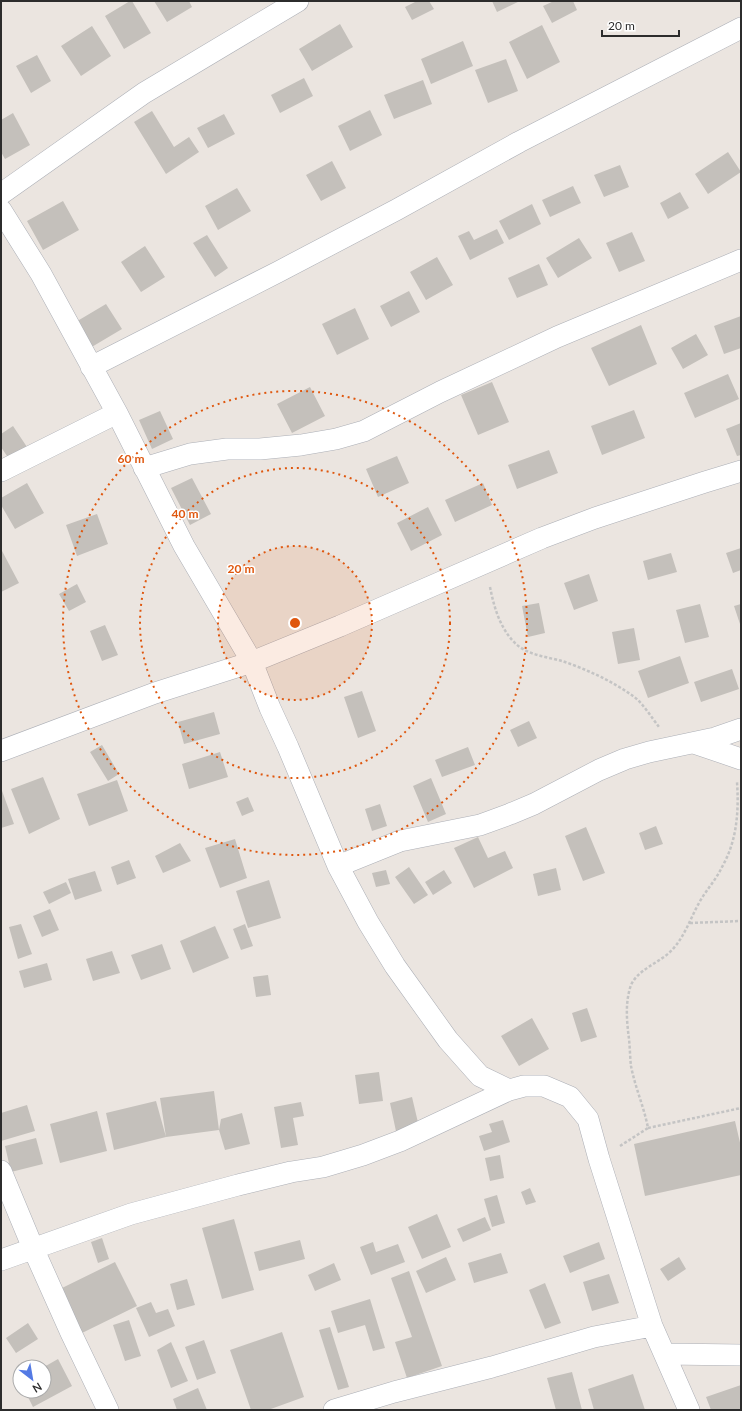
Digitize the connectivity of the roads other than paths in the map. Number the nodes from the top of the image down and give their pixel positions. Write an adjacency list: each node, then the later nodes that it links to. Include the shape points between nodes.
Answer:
1 (298, 1): 3 (street, via 144,93)
2 (741, 28): 6 (street, via 519,142 278,272)
3 (1, 194)
4 (1, 210): 6 (street, via 41,274)
5 (741, 260): 8 (street, via 557,337 364,431 301,445 190,454)
6 (91, 367): 7 (street)
7 (116, 413): 8 (street); 9 (street)
8 (144, 468): 11 (street, via 184,546)
9 (1, 471)
10 (741, 471): 11 (street, via 595,518 542,538)
11 (252, 662): 14 (street, via 155,693); 16 (street)
12 (741, 729): 13 (street)
13 (694, 743): 15 (street); 16 (street, via 625,759 534,804 480,825 400,841)
14 (1, 750)
15 (738, 758)
16 (338, 866): 17 (street, via 395,966 448,1040 480,1076)
17 (509, 1090): 19 (street, via 400,1141 363,1155 131,1214); 21 (street, via 524,1086 544,1086 570,1097 588,1119)
18 (1, 1171): 19 (street)
19 (33, 1248): 20 (street); 24 (street)
20 (1, 1260)
21 (652, 1326): 22 (street); 25 (street, via 594,1337)
22 (666, 1354): 23 (street); 26 (street)
23 (741, 1355)
24 (108, 1410)
25 (334, 1410)
26 (689, 1410)

